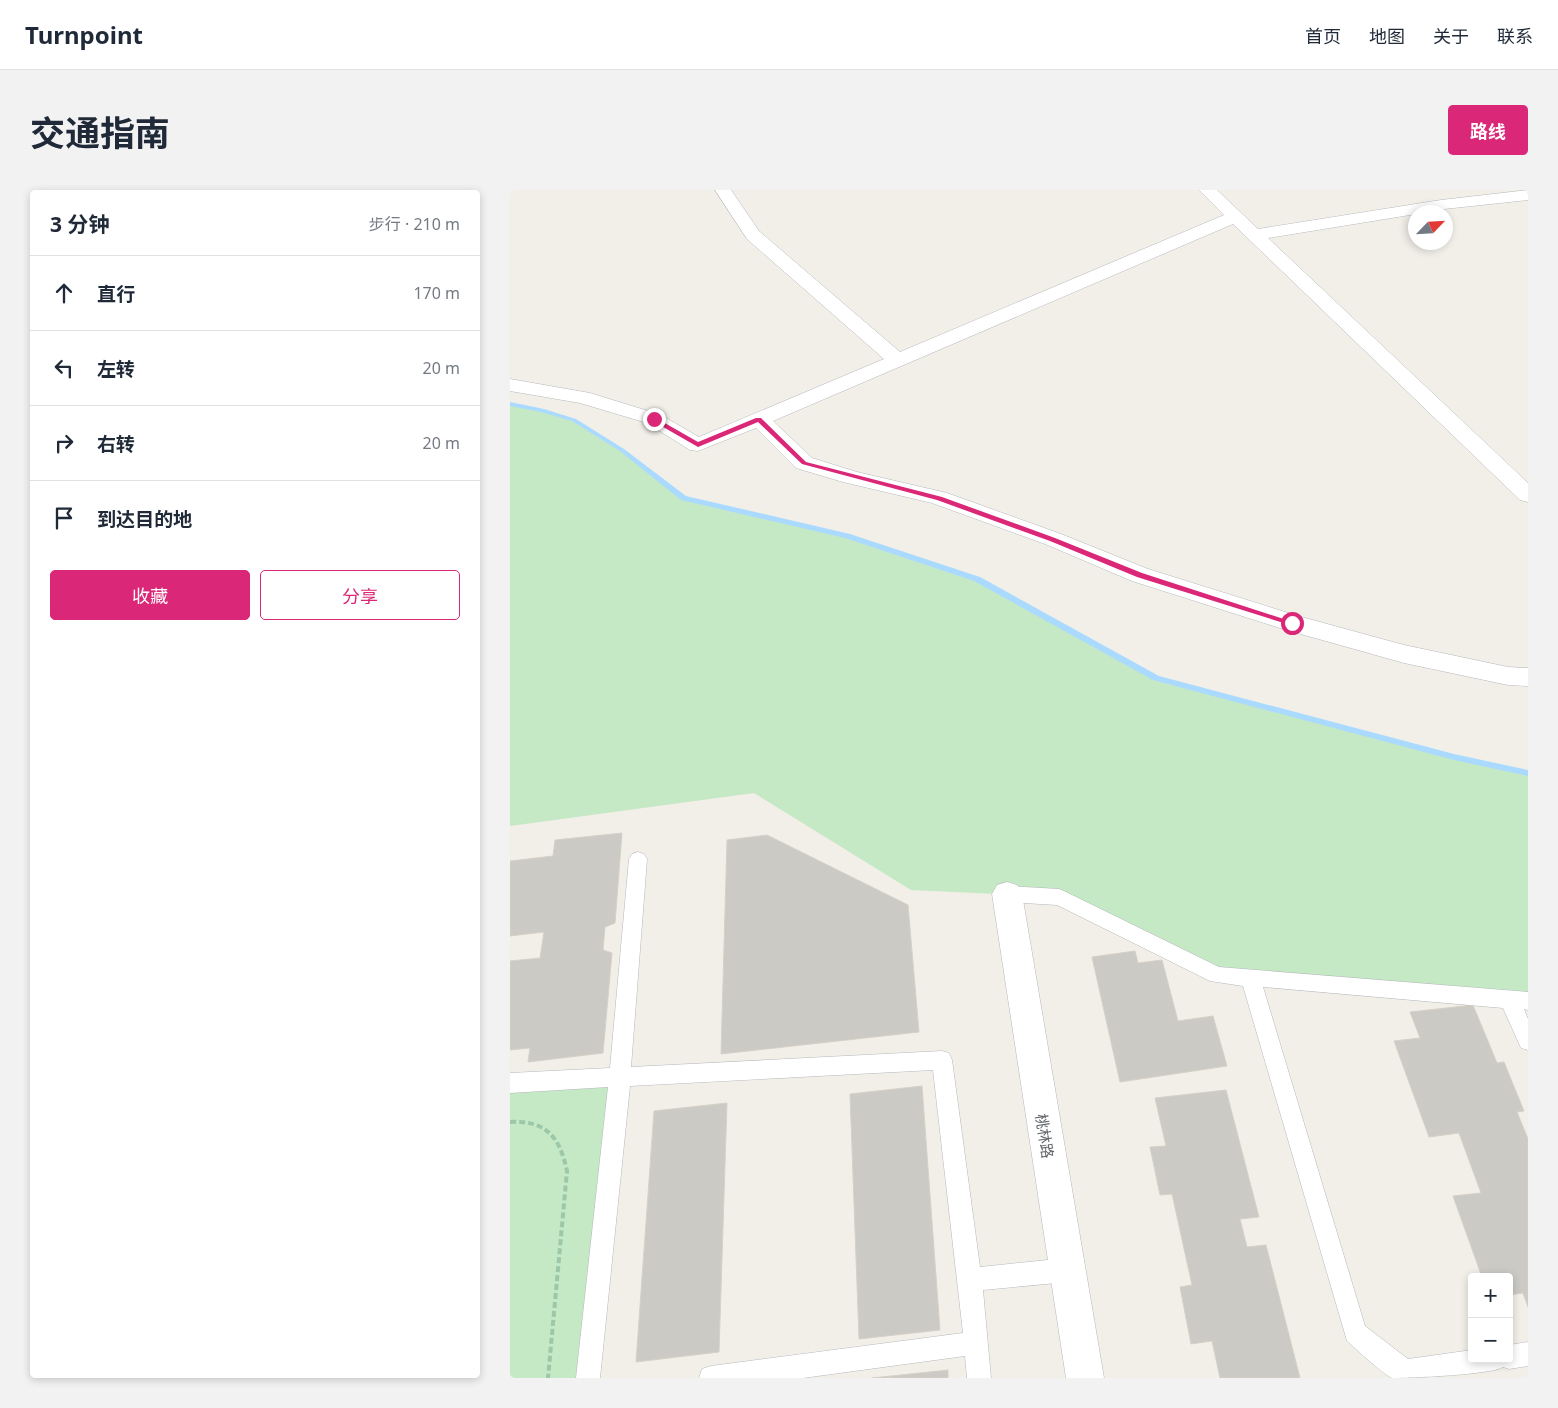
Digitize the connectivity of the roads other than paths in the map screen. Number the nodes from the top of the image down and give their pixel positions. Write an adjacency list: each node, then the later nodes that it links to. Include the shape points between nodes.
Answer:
1 (723, 190): 6 (street, via 753,235)
2 (1207, 190): 4 (street)
3 (1528, 195): 5 (street, via 1441,205)
4 (1236, 217): 5 (street); 6 (street)
5 (1255, 235): 9 (street)
6 (897, 360): 8 (street)
7 (510, 385): 8 (street, via 583,397 654,419 698,445)
8 (759, 419): 10 (street, via 804,463 939,498 1140,575 1292,623 1404,654 1508,676)
9 (1528, 495)
10 (1528, 677)
11 (638, 859): 16 (lane)
12 (1008, 894): 13 (lane, via 1059,897 1217,975); 18 (street, 桃林路)
13 (1250, 977): 14 (lane); 24 (lane, via 1355,1333)
14 (1518, 1000): 15 (lane)
15 (1528, 1041)
16 (620, 1077): 17 (lane); 19 (lane, via 942,1060); 25 (lane)
17 (510, 1083)
18 (1067, 1270): 19 (lane); 28 (street, 桃林路)
19 (970, 1280): 20 (lane)
20 (976, 1342): 26 (lane); 27 (lane)
21 (1528, 1354): 22 (lane)
22 (1513, 1356)
23 (1472, 1363): 24 (lane)
24 (1408, 1375)
25 (588, 1378)
26 (711, 1378)
27 (979, 1378)
28 (1086, 1378)

